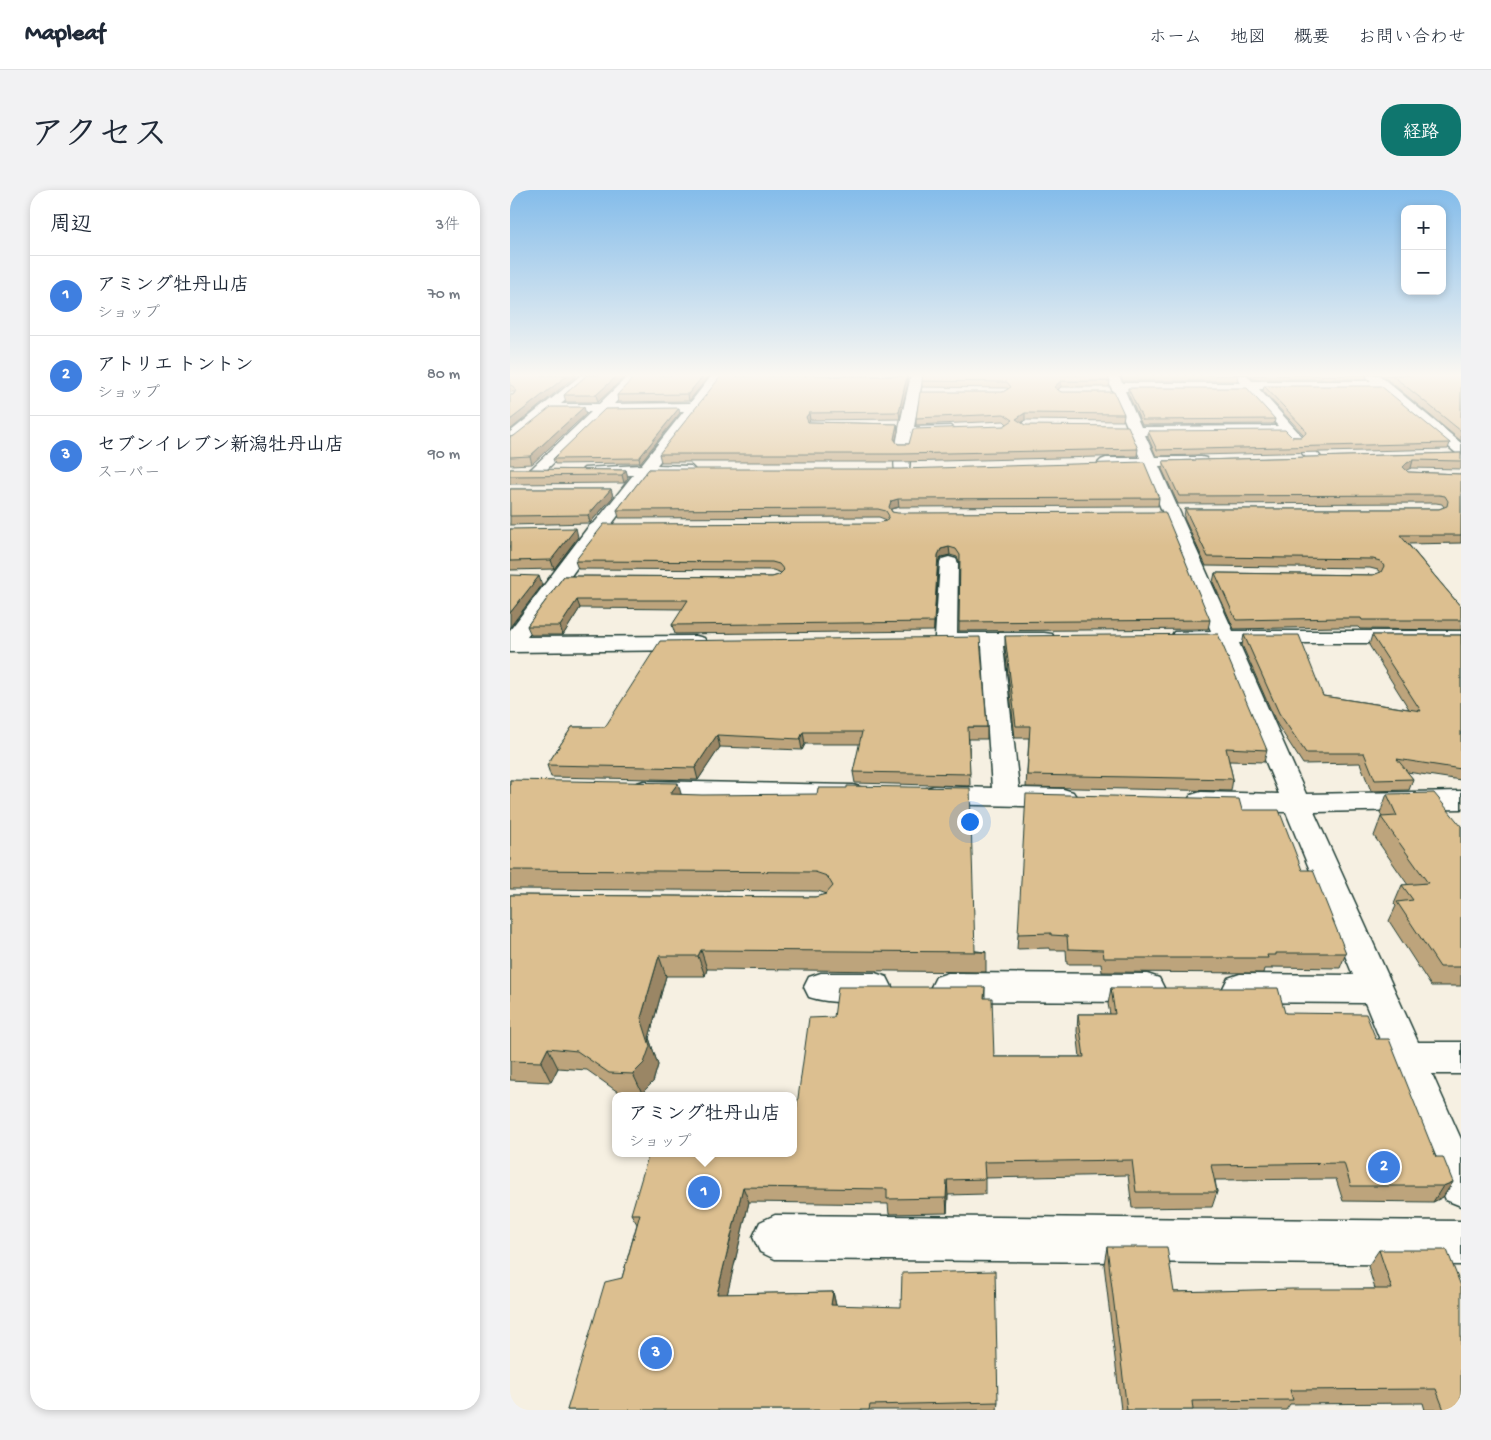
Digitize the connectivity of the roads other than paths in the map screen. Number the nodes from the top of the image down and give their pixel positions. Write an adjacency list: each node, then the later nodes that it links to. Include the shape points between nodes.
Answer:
1 (578, 432): 20 (street)
2 (675, 432): 17 (street)
3 (906, 432): 9 (street)
4 (1132, 432): 14 (street)
5 (1290, 432): 12 (street, via 1320,459)
6 (1439, 432): 7 (street)
7 (1461, 450)
8 (883, 452): 9 (street)
9 (902, 452): 16 (street, via 896,469)
10 (1461, 455): 11 (street)
11 (1442, 456)
12 (1296, 459)
13 (1217, 460): 14 (street)
14 (1148, 462): 15 (street); 29 (street)
15 (1093, 464)
16 (920, 468)
17 (646, 469): 18 (street); 22 (street); 24 (street)
18 (705, 469)
19 (519, 471): 20 (street)
20 (537, 471): 21 (street)
21 (557, 471)
22 (576, 471)
23 (608, 490): 24 (street)
24 (627, 490): 26 (street)
25 (621, 525): 26 (street)
26 (598, 528): 27 (street); 32 (street)
27 (576, 530)
28 (949, 563): 39 (street, via 936,640)
29 (1197, 574): 30 (street); 35 (street)
30 (1216, 574)
31 (535, 577): 32 (street)
32 (561, 577): 33 (street); 34 (street)
33 (580, 577)
34 (517, 624): 41 (street)
35 (1223, 637): 36 (street); 37 (street); 49 (street)
36 (1165, 638)
37 (1461, 638)
38 (1060, 639): 39 (street)
39 (992, 640): 45 (street)
40 (718, 642): 41 (street)
41 (510, 644)
42 (619, 789): 43 (street)
43 (877, 794)
44 (907, 795): 45 (street)
45 (1006, 797): 46 (street)
46 (1084, 798)
47 (1180, 800): 49 (street)
48 (1461, 800): 49 (street)
49 (1297, 803): 51 (street)
50 (820, 987): 51 (street)
51 (1376, 989): 52 (street)
52 (1406, 1058): 53 (street); 54 (street)
53 (1461, 1058)
54 (1461, 1186)
55 (775, 1237): 56 (street)
56 (1461, 1243)

